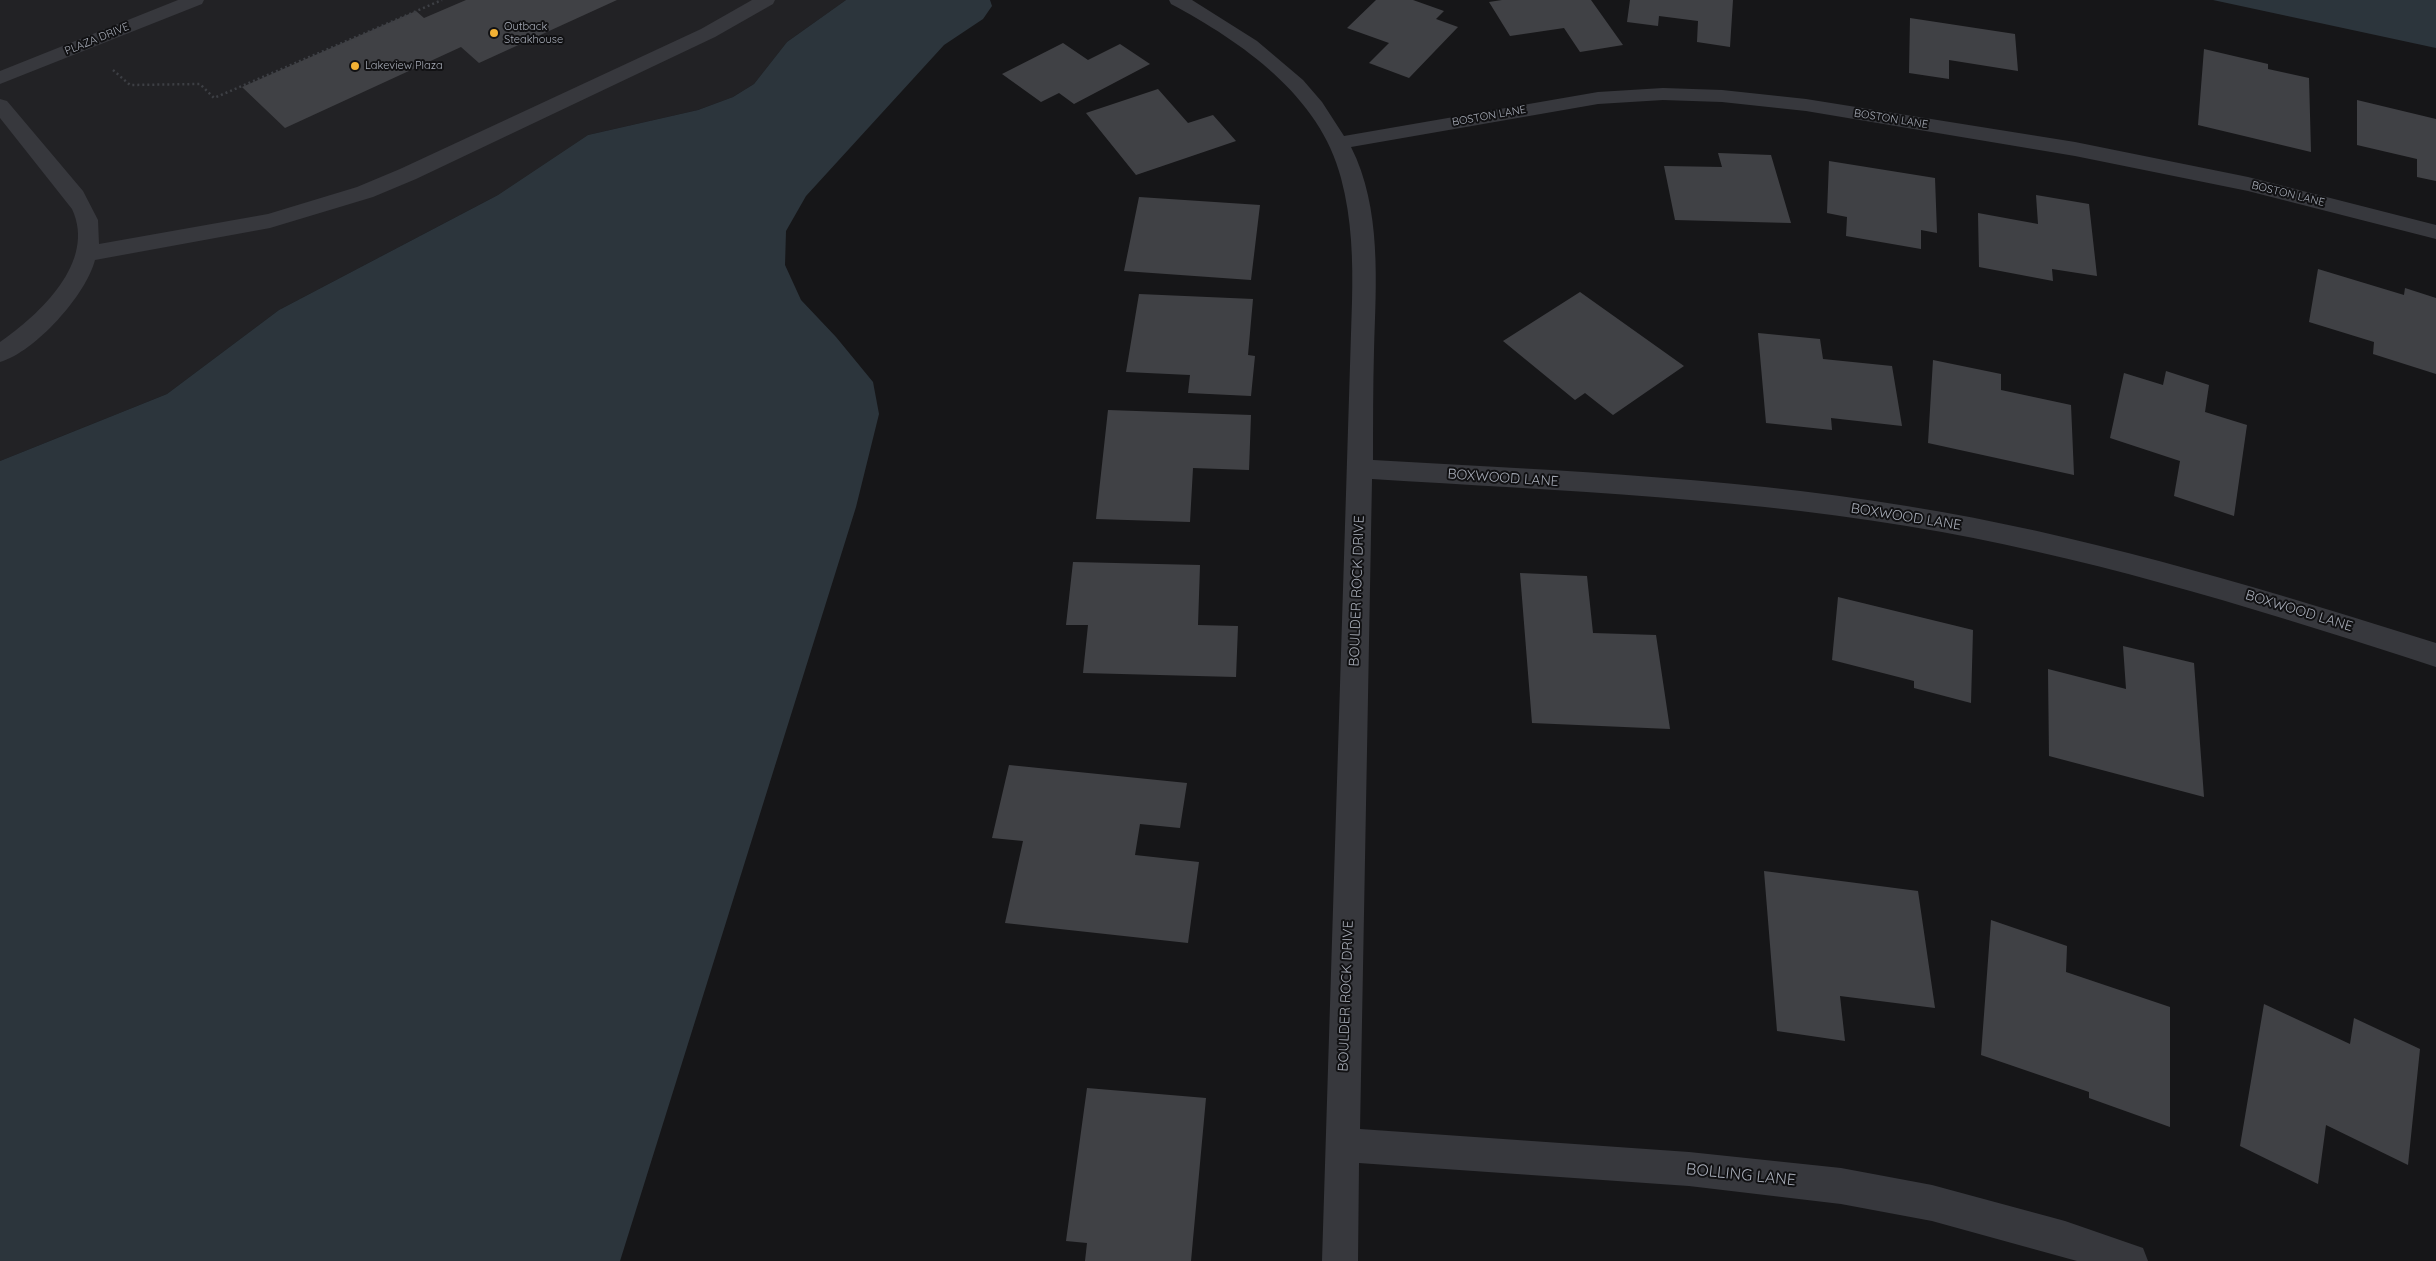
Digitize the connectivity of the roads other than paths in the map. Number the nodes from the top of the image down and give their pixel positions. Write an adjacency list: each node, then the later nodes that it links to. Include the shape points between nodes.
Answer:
1 (195, 0): 4 (street, PLAZA DRIVE)
2 (766, 0): 8 (street, via 708,33 364,192 270,220)
3 (1178, 0): 6 (street, BOULDER ROCK DRIVE, via 1225,28 1271,62 1313,104)
4 (0, 78)
5 (0, 105): 8 (street, via 84,211 88,234)
6 (1339, 143): 7 (street, BOSTON LANE, via 1598,98 1663,94 1722,96 1806,105 2075,149 2248,184); 10 (street, BOULDER ROCK DRIVE, via 1351,176 1362,242)
7 (2436, 232)
8 (85, 254): 9 (street, via 73,282 48,317)
9 (0, 354)
10 (1360, 469): 11 (street, BOXWOOD LANE, via 1754,495 1940,522 2036,540 2219,586); 12 (street, BOULDER ROCK DRIVE)
11 (2436, 655)
12 (1342, 1145): 13 (street, BOULDER ROCK DRIVE); 14 (street, BOLLING LANE, via 1689,1169 1841,1186 1932,1203 2066,1239)
13 (1340, 1261)
14 (2130, 1261)

